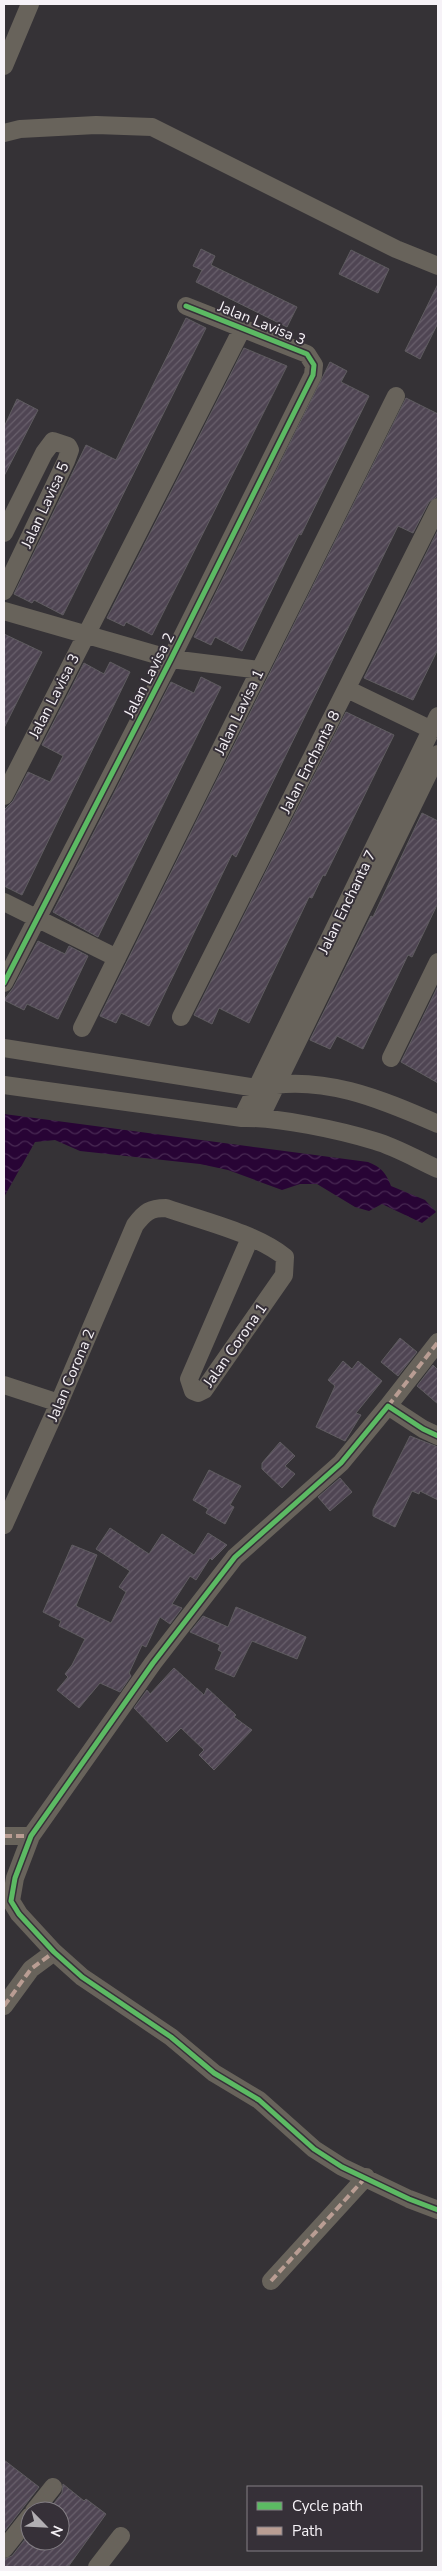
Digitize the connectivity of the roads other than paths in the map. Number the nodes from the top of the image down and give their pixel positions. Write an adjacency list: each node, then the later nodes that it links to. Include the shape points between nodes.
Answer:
1 (30, 4): 2 (street)
2 (4, 66)
3 (4, 133): 4 (street, via 20,129 96,125 152,127 396,249)
4 (438, 266)
5 (186, 306): 6 (street, Jalan Lavisa 3)
6 (242, 329): 7 (street, Jalan Lavisa 3, via 306,354 314,365); 13 (street, Jalan Lavisa 3)
7 (313, 375): 14 (street, Jalan Lavisa 2)
8 (396, 396): 15 (street, Jalan Lavisa 1)
9 (438, 507): 16 (street, Jalan Enchanta 8)
10 (4, 534): 11 (street, Jalan Lavisa 5, via 44,453 53,441 68,446 70,450 63,468)
11 (4, 591)
12 (4, 611): 13 (street)
13 (84, 635): 14 (street); 20 (street, Jalan Lavisa 3)
14 (171, 659): 15 (street); 22 (street, Jalan Lavisa 2)
15 (260, 670): 23 (street, Jalan Lavisa 1)
16 (347, 689): 17 (street); 26 (street, Jalan Enchanta 8)
17 (435, 723): 19 (street, Jalan Enchanta 7)
18 (438, 754): 19 (street, Jalan Enchanta 7)
19 (427, 772): 30 (street, Jalan Enchanta 7); 32 (street, Jalan Enchanta 7)
20 (4, 796)
21 (4, 902): 22 (street)
22 (38, 919): 23 (street); 25 (street, Jalan Lavisa 2)
23 (117, 958): 27 (street, Jalan Lavisa 1)
24 (438, 962): 29 (street)
25 (4, 984)
26 (181, 1017)
27 (82, 1028)
28 (4, 1048): 32 (street)
29 (391, 1058)
30 (277, 1083): 32 (street); 34 (street, Jalan Enchanta 7); 35 (street, via 338,1087)
31 (4, 1085): 33 (street)
32 (257, 1088): 33 (street, Jalan Enchanta 7)
33 (242, 1118): 34 (street)
34 (260, 1118): 36 (street, via 376,1141)
35 (438, 1124)
36 (438, 1169)
37 (250, 1238): 37 (street, Jalan Corona 1, via 274,1248 285,1257 284,1274 204,1390 198,1393 193,1391 189,1379); 40 (street, Jalan Corona 2, via 166,1208 146,1211 135,1225)
38 (438, 1342): 41 (street)
39 (4, 1385): 40 (street)
40 (59, 1403): 43 (street, Jalan Corona 2)
41 (388, 1406): 42 (street, via 423,1430); 45 (street, via 341,1463 235,1557 153,1663)
42 (438, 1436)
43 (4, 1525)
44 (4, 1836): 45 (street)
45 (31, 1836): 46 (street, via 15,1878 11,1901)
46 (54, 1952): 47 (street, via 30,1969); 48 (street, via 82,1978 171,2037 214,2073 259,2100 314,2148 342,2167)
47 (4, 2006)
48 (366, 2177): 49 (street, via 409,2200); 50 (street)
49 (438, 2210)
50 (271, 2280)
51 (53, 2487): 52 (street)
52 (42, 2501)
53 (20, 2529): 55 (street)
54 (121, 2536): 56 (street)
55 (4, 2549)
56 (98, 2567)

